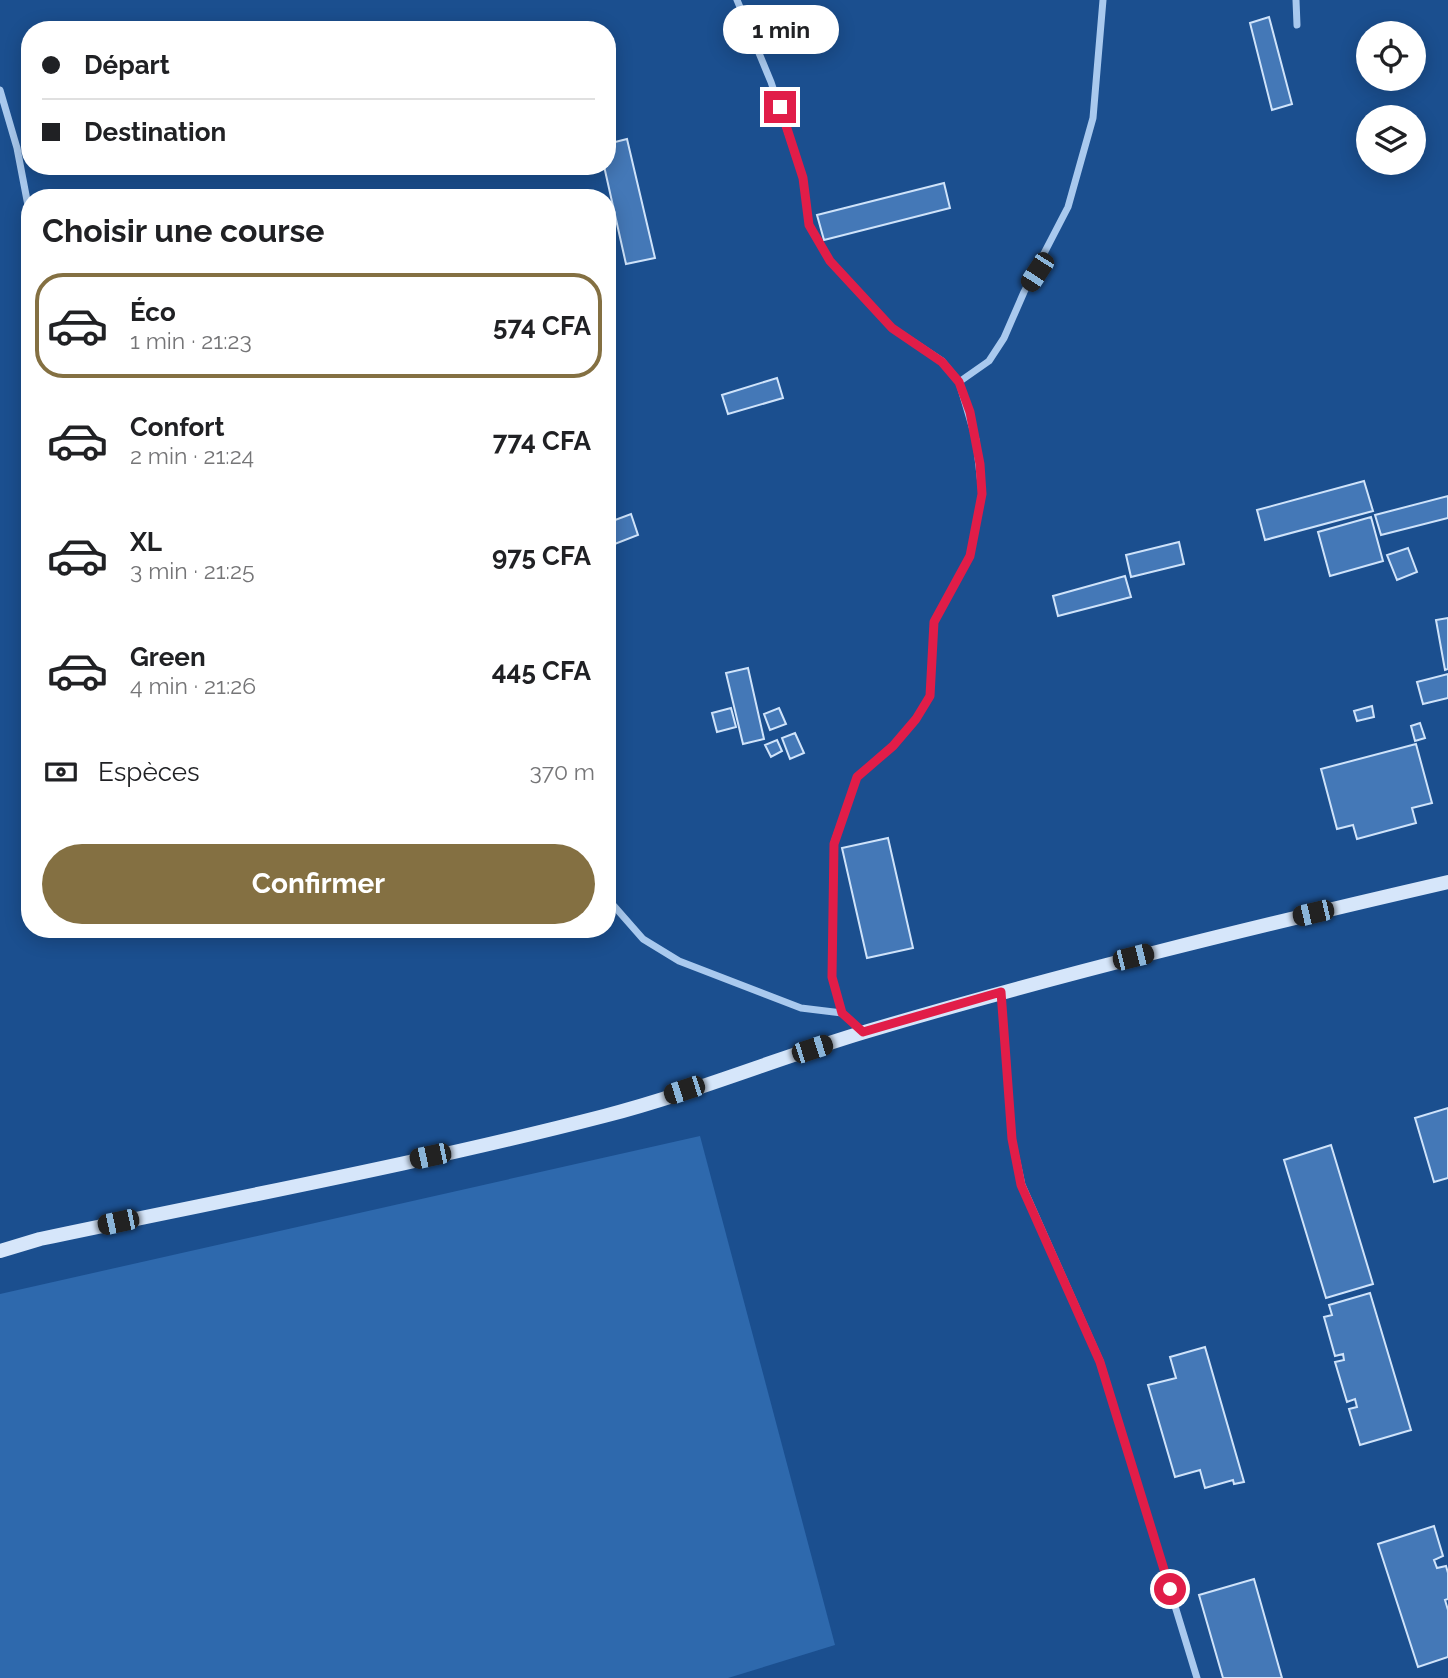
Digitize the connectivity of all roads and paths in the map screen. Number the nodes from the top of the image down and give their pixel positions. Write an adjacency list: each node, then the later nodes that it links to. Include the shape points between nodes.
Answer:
1 (737, 0): 7 (street, via 780,107 803,178 814,234 830,261 892,328 942,362)
2 (1103, 0): 7 (street, via 1093,118 1068,207 1004,338 989,361)
3 (1296, 0): 4 (street)
4 (1297, 25)
5 (0, 90): 6 (street)
6 (21, 169)
7 (959, 382): 11 (street, via 980,464 977,530 970,556 934,622 930,696 893,746 857,777 834,844 832,977)
8 (1448, 882): 10 (street)
9 (616, 908): 11 (street, via 643,939 679,961 801,1008)
10 (1001, 992): 12 (street); 14 (street, via 1012,1139 1021,1185 1100,1362)
11 (842, 1013): 12 (street)
12 (863, 1032): 13 (street, via 607,1115)
13 (0, 1251)
14 (1197, 1678)

